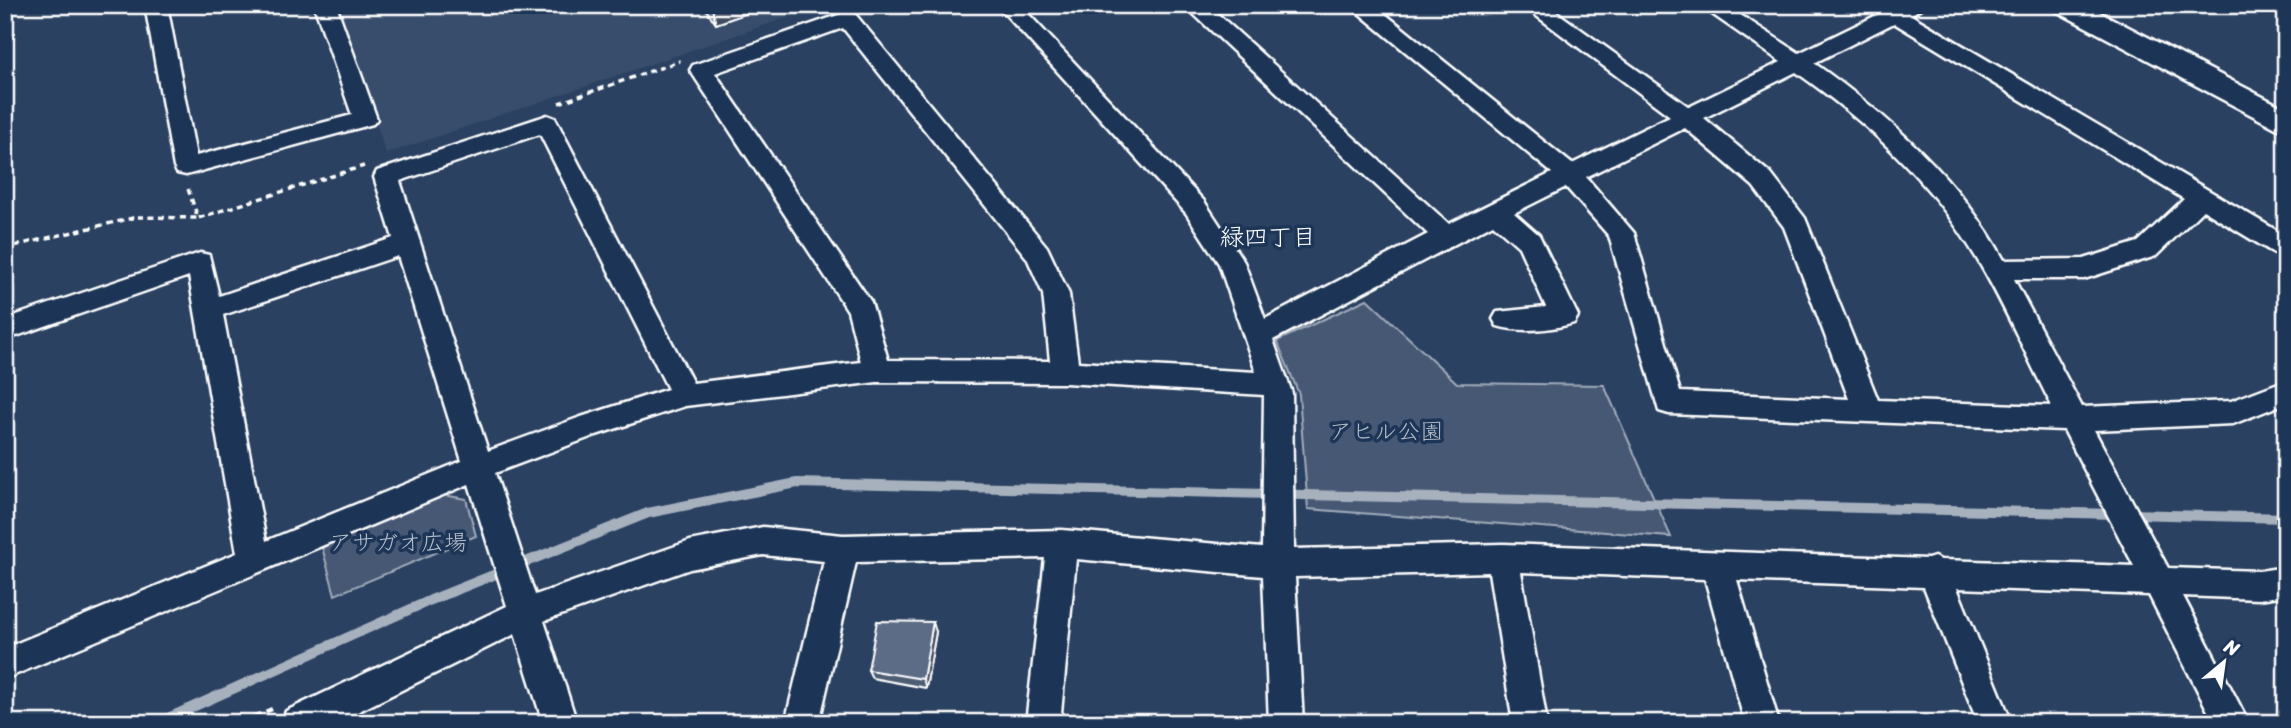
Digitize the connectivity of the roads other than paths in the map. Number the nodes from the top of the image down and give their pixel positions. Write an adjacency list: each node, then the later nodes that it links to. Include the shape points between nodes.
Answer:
1 (156, 5): 2 (street, via 186,167 365,119)
2 (325, 5)
3 (1008, 5): 23 (street, via 1195,207 1231,262)
4 (1195, 5): 16 (street)
5 (1360, 5): 13 (street)
6 (1533, 5): 11 (street)
7 (1710, 5): 10 (street)
8 (2065, 5): 12 (street)
9 (1895, 8): 10 (street); 14 (street)
10 (1798, 62): 11 (street); 19 (street, via 1897,142 1943,190)
11 (1687, 117): 13 (street); 29 (street, via 1762,180 1796,224)
12 (2286, 121)
13 (1570, 175): 15 (street); 29 (street, via 1621,233 1669,403)
14 (2201, 197): 18 (street); 19 (street, via 2147,249 2084,269)
15 (1496, 212): 16 (street); 21 (street, via 1530,242 1564,316)
16 (1446, 236): 23 (street)
17 (407, 243): 20 (street); 28 (street, via 386,177 547,123); 31 (street)
18 (2286, 248)
19 (1996, 270): 30 (street)
20 (208, 310): 22 (street, via 200,262); 35 (street)
21 (1507, 319)
22 (5, 330)
23 (1259, 335): 26 (street)
24 (877, 371): 25 (street); 25 (street, via 861,309 701,70 847,19 1038,254 1056,294); 28 (street)
25 (1065, 372): 26 (street)
26 (1275, 384): 36 (street)
27 (2286, 391): 30 (street, via 2233,412)
28 (685, 395): 31 (street)
29 (1868, 411): 30 (street)
30 (2074, 419): 40 (street)
31 (478, 467): 35 (street); 41 (street)
32 (1062, 544): 33 (street); 36 (street); 46 (street)
33 (843, 549): 41 (street, via 763,541 690,555); 45 (street)
34 (1503, 558): 36 (street); 37 (street); 48 (street)
35 (254, 562): 42 (street)
36 (1278, 563): 47 (street)
37 (1717, 565): 38 (street); 49 (street)
38 (1934, 571): 40 (street); 50 (street)
39 (2286, 581): 40 (street, via 2259,585)
40 (2160, 582): 51 (street)
41 (526, 613): 43 (street); 44 (street)
42 (5, 664)
43 (298, 723)
44 (560, 723)
45 (802, 723)
46 (1044, 723)
47 (1286, 723)
48 (1530, 723)
49 (1762, 723)
50 (1995, 723)
51 (2232, 723)

